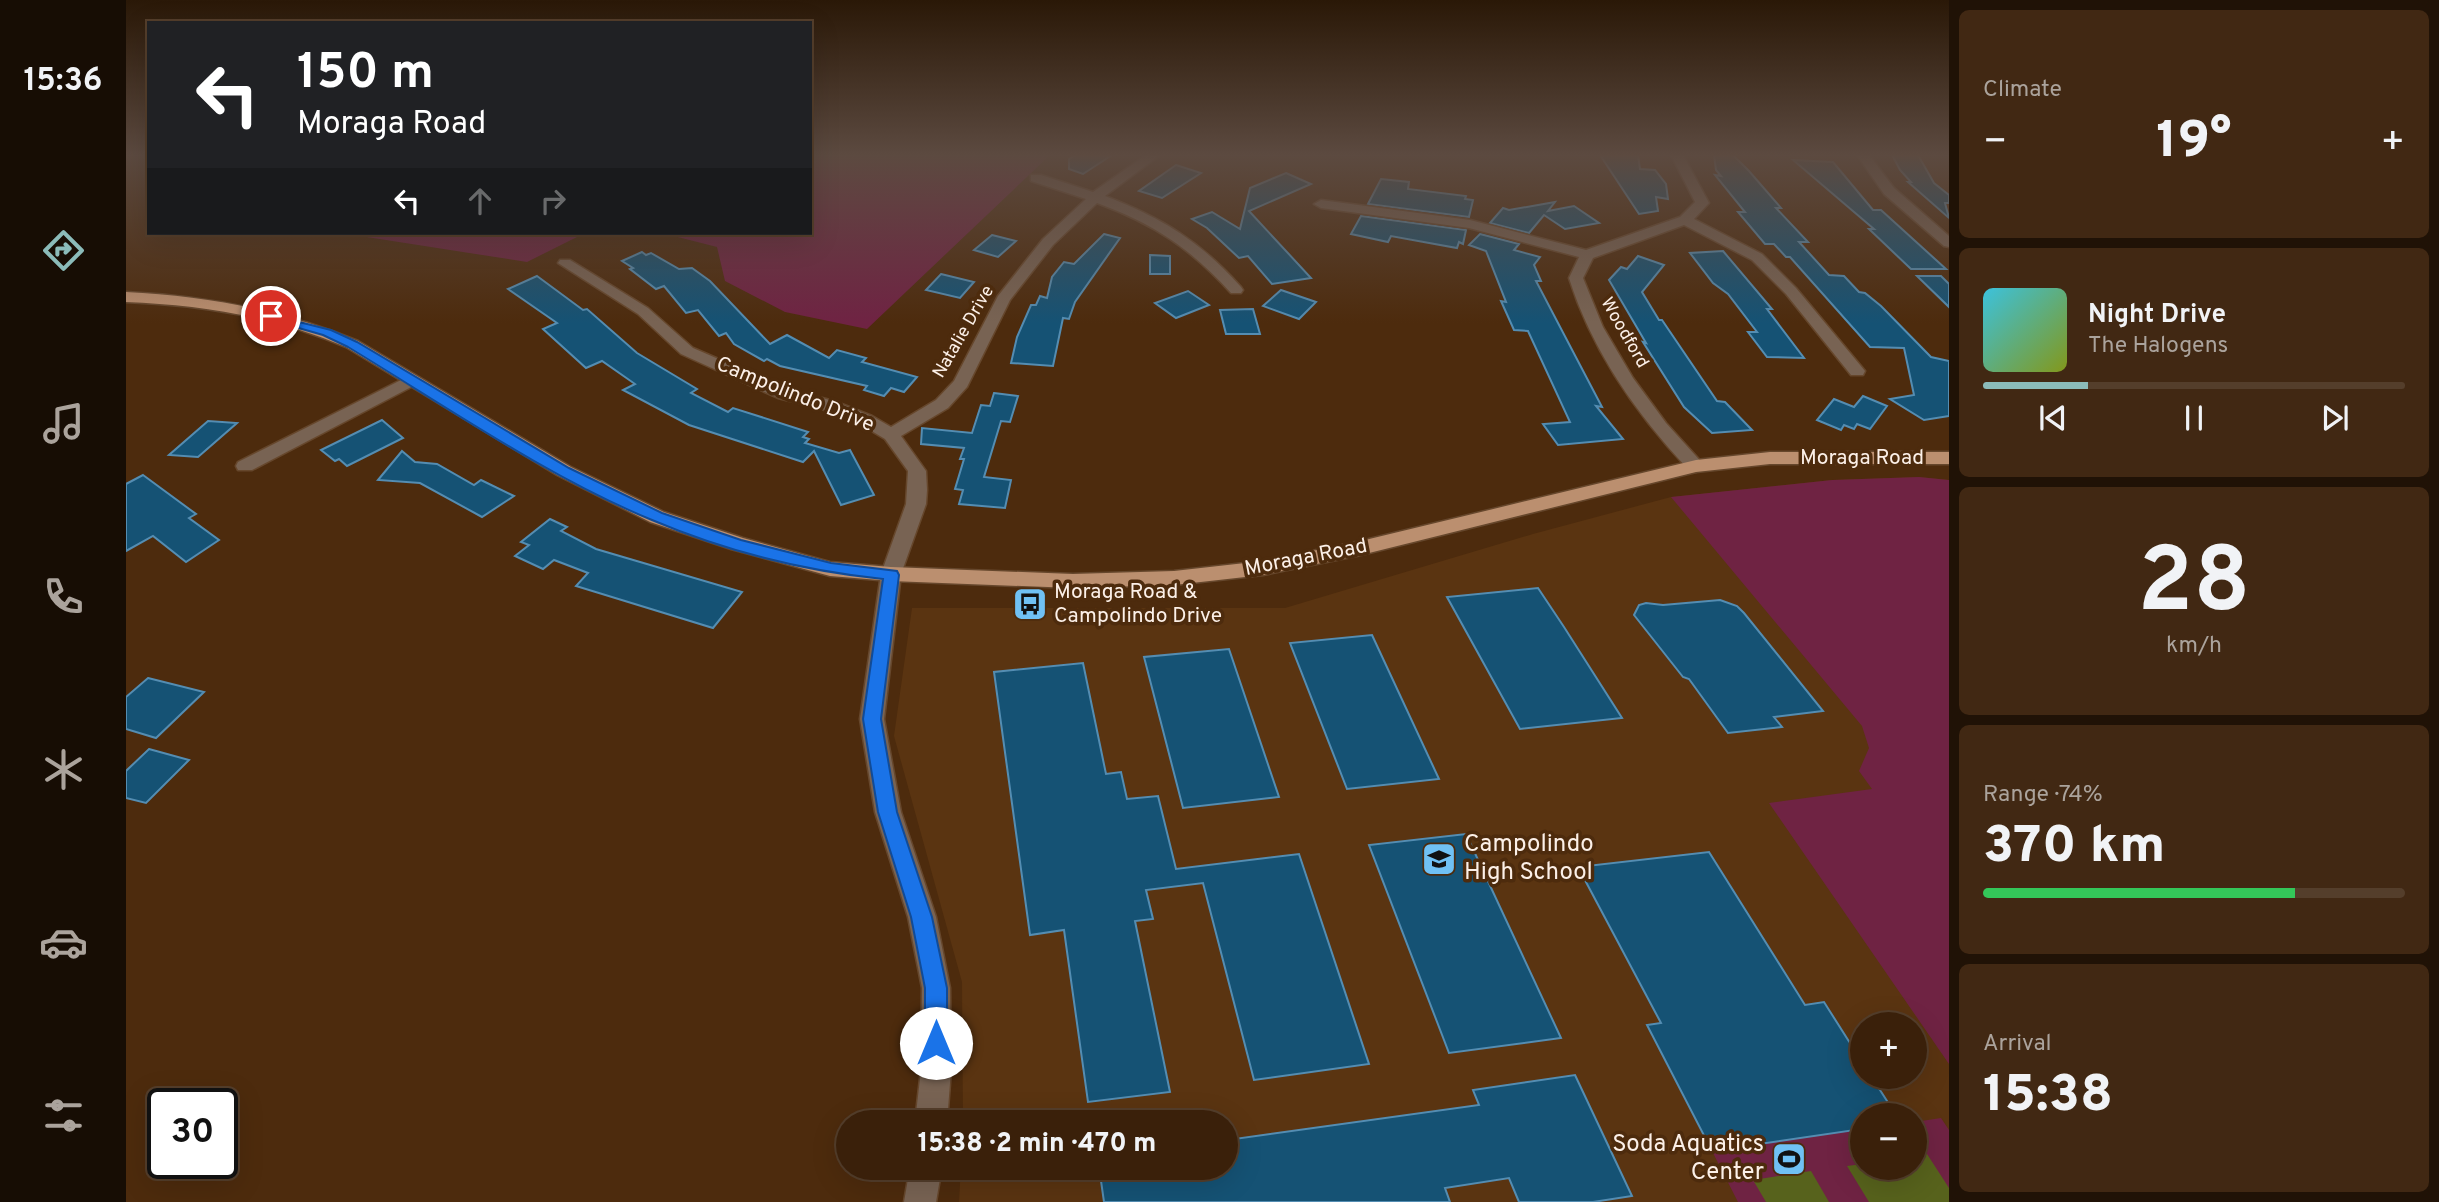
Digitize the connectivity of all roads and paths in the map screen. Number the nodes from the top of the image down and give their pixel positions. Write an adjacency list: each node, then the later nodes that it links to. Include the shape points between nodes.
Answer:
1 (1080, 211): 14 (street, Natalie Drive, via 1048,242 1003,299 961,383 942,404)
2 (1129, 211): 10 (street, via 1155,222 1205,256)
3 (1374, 211): 8 (street, via 1470,224)
4 (1694, 211): 6 (street)
5 (1913, 211): 7 (street)
6 (1685, 220): 8 (street); 12 (street, via 1757,257)
7 (1949, 243)
8 (1587, 255): 17 (street, Woodford, via 1576,278 1589,316 1655,419)
9 (565, 263): 14 (street, Campolindo Drive, via 643,311 687,351 784,394 866,420)
10 (1236, 290)
11 (126, 297): 13 (main road, Moraga Road, via 210,304 301,324 352,344)
12 (1857, 372)
13 (411, 380): 16 (street); 18 (main road, Moraga Road, via 564,471 657,517 831,569)
14 (891, 435): 18 (street, Campolindo Drive, via 917,471 918,490)
15 (1949, 458): 17 (main road, Moraga Road, via 1770,458)
16 (245, 466)
17 (1696, 466): 18 (main road, Moraga Road, via 1263,568 1174,578 1073,581)
18 (891, 575): 19 (street, Campolindo Drive, via 872,719 888,812 922,917 936,988)
19 (932, 1110)
20 (924, 1180): 21 (street)
21 (920, 1202)

